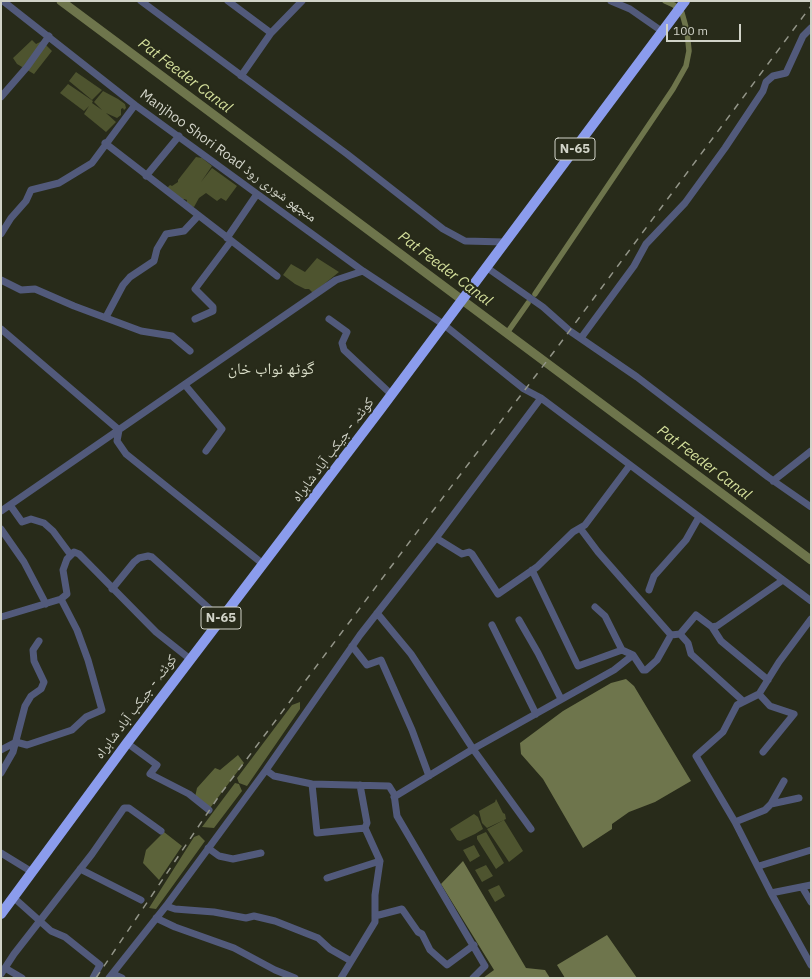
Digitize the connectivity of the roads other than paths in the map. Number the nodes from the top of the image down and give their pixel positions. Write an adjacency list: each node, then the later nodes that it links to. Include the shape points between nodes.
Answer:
1 (3, 1): 10 (street, Manjhoo Shori Road منجھو شوری روڈ)
2 (141, 1): 11 (street)
3 (228, 1): 9 (street)
4 (302, 1): 9 (street)
5 (612, 1): 8 (street, via 630,8)
6 (685, 1): 8 (highway, کوئٹہ - جیکب آباد شاہراہ / N-65)
7 (811, 28): 31 (street, via 803,36 786,73 773,76 766,82 763,91 725,148 685,202 646,244 634,266)
8 (663, 32): 21 (highway, کوئٹہ - جیکب آباد شاہراہ / N-65)
9 (271, 34): 11 (street)
10 (49, 36): 12 (street); 13 (street, Manjhoo Shori Road منجھو شوری روڈ)
11 (241, 76): 21 (street, via 443,229 465,241)
12 (1, 97)
13 (135, 105): 14 (street, Manjhoo Shori Road منجھو شوری روڈ); 15 (street)
14 (179, 136): 16 (street); 17 (street, Manjhoo Shori Road منجھو شوری روڈ)
15 (105, 143): 16 (street); 19 (street, via 92,163 58,183 31,190 26,201)
16 (146, 176): 18 (street)
17 (258, 194): 20 (street); 23 (street, Manjhoo Shori Road منجھو شوری روڈ)
18 (198, 216): 20 (street); 26 (street, via 180,232 166,234 154,261 123,285)
19 (1, 234)
20 (229, 240): 24 (street); 27 (street, via 195,289 213,307 213,311)
21 (505, 242): 22 (highway, کوئٹہ - جیکب آباد شاہراہ / N-65)
22 (486, 266): 29 (highway, کوئٹہ - جیکب آباد شاہراہ / N-65); 31 (street)
23 (363, 271): 29 (street, Manjhoo Shori Road منجھو شوری روڈ); 33 (street, via 336,280)
24 (277, 276)
25 (1, 280): 26 (street, via 21,290 35,289)
26 (106, 317): 32 (street, via 141,331 172,336)
27 (195, 319)
28 (329, 319): 34 (street, via 347,332 342,343 344,350)
29 (443, 324): 34 (highway, کوئٹہ - جیکب آباد شاہراہ / N-65); 35 (street, Manjhoo Shori Road منجھو شوری روڈ, via 524,389)
30 (1, 329): 36 (street)
31 (581, 338): 40 (street, via 637,377)
32 (190, 351)
33 (185, 385): 36 (street); 38 (street, via 222,430)
34 (392, 395): 49 (highway, کوئٹہ - جیکب آباد شاہراہ / N-65)
35 (541, 398): 39 (street, Manjhoo Shori Road منجھو شوری روڈ); 47 (street)
36 (118, 430): 41 (street); 49 (street, via 117,441 126,454)
37 (811, 450): 40 (street)
38 (206, 451)
39 (630, 465): 44 (street, Manjhoo Shori Road منجھو شوری روڈ); 45 (street, via 585,526)
40 (773, 481): 42 (street)
41 (10, 505): 43 (street); 48 (street, via 22,522 31,519 44,523)
42 (811, 507)
43 (1, 511)
44 (699, 517): 51 (street, Manjhoo Shori Road منجھو شوری روڈ); 53 (street, via 686,540 654,576)
45 (580, 528): 50 (street); 66 (street, via 594,548)
46 (1, 529): 56 (street, via 24,562)
47 (436, 538): 50 (street, via 462,554 472,554 498,594); 58 (street)
48 (70, 554): 52 (street, via 79,554); 54 (street, via 63,570 68,594)
49 (263, 564): 60 (highway, کوئٹہ - جیکب آباد شاہراہ / N-65)
50 (532, 570): 69 (street, via 578,666)
51 (782, 580): 55 (street, Manjhoo Shori Road منجھو شوری روڈ); 64 (street, via 731,618)
52 (112, 589): 60 (street, via 139,558 148,556 156,560); 71 (street, via 156,632)
53 (649, 590)
54 (61, 599): 56 (street); 77 (street, via 77,630 102,710 86,718 72,730 27,745)
55 (811, 601)
56 (46, 604): 59 (street)
57 (595, 607): 69 (street, via 605,616)
58 (377, 612): 68 (street); 80 (street, via 410,654)
59 (1, 617)
60 (221, 619): 71 (highway, کوئٹہ - جیکب آباد شاہراہ / N-65)
61 (811, 619): 72 (street)
62 (519, 620): 74 (street)
63 (492, 625): 76 (street)
64 (712, 627): 65 (street, via 696,615); 72 (street, via 721,642)
65 (680, 634): 66 (street); 75 (street, via 688,643 691,654)
66 (671, 635): 70 (street, via 657,660 646,670 643,670)
67 (39, 641): 77 (street, via 33,650 34,661 44,682 25,706)
68 (352, 646): 82 (street); 84 (street, via 367,665 381,660)
69 (622, 650): 70 (street)
70 (632, 655): 74 (street, via 614,670)
71 (190, 659): 78 (highway, کوئٹہ - جیکب آباد شاہراہ / N-65)
72 (768, 680): 73 (street)
73 (759, 694): 75 (street); 81 (street, via 770,706 794,714)
74 (562, 699): 76 (street)
75 (743, 701): 92 (street, via 737,705 723,732 696,756)
76 (536, 714): 80 (street)
77 (16, 742): 79 (street); 83 (street)
78 (127, 743): 91 (street, via 157,765 150,774 189,794); 103 (highway, کوئٹہ - جیکب آباد شاہراہ / N-65)
79 (1, 750)
80 (474, 750): 84 (street); 94 (street)
81 (762, 752)
82 (266, 770): 86 (street, via 274,776); 96 (street)
83 (1, 773)
84 (429, 776): 88 (street)
85 (784, 781): 90 (street)
86 (312, 784): 87 (street); 93 (street, via 317,833)
87 (360, 785): 88 (street, via 389,786); 93 (street, via 367,823)
88 (394, 797): 116 (street, via 397,816)
89 (800, 798): 90 (street)
90 (771, 804): 92 (street, via 765,810)
91 (209, 810)
92 (735, 822): 101 (street)
93 (365, 828): 100 (street)
94 (531, 829)
95 (161, 831): 102 (street, via 129,808 124,808)
96 (208, 848): 99 (street, via 219,856 232,859); 111 (street)
97 (811, 850): 101 (street)
98 (1, 853): 103 (street)
99 (261, 853)
100 (380, 862): 104 (street); 113 (street)
101 (759, 866): 107 (street)
102 (80, 869): 109 (street); 115 (street)
103 (32, 872): 108 (highway, کوئٹہ - جیکب آباد شاہراہ / N-65)
104 (326, 878)
105 (811, 885): 106 (street)
106 (802, 887): 107 (street); 110 (street)
107 (771, 893): 118 (street)
108 (13, 897): 112 (highway, کوئٹہ - جیکب آباد شاہراہ / N-65); 115 (street)
109 (141, 900)
110 (811, 902)
111 (166, 906): 114 (street); 117 (street, via 246,918 254,916 275,921 318,938 330,949)
112 (1, 914)
113 (375, 916): 116 (street, via 402,909 422,934 430,950 447,965); 117 (street, via 375,922)
114 (156, 918): 120 (street); 124 (street, via 234,948)
115 (41, 920): 119 (street); 122 (street, via 51,931 65,937 100,965)
116 (474, 945): 126 (street, via 485,966)
117 (351, 961): 125 (street)
118 (811, 965)
119 (3, 971): 121 (street)
120 (111, 976): 123 (street)
121 (22, 978)
122 (94, 978)
123 (122, 978)
124 (295, 978)
125 (342, 978)
126 (473, 978)

